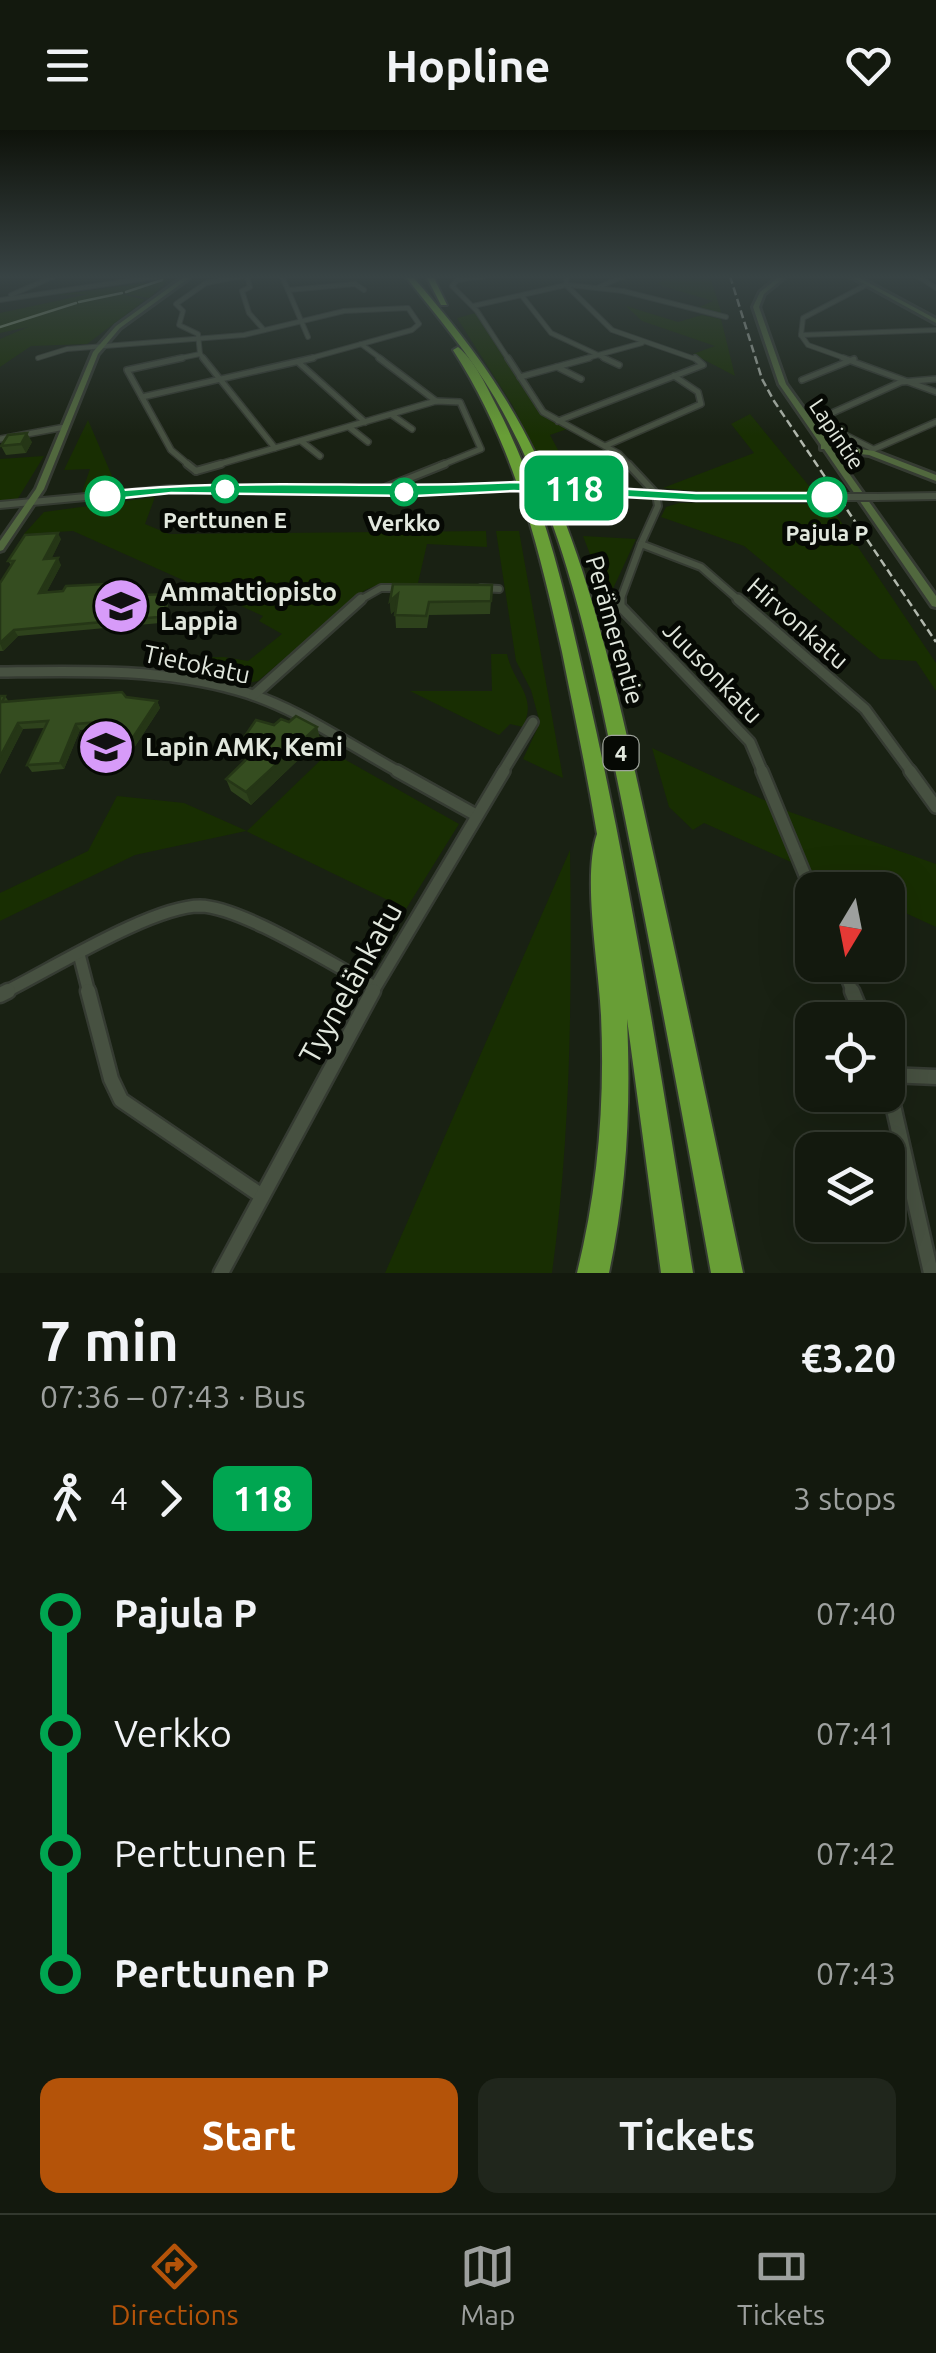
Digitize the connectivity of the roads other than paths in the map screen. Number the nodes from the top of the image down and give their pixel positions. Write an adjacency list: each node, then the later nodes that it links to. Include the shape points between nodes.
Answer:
1 (117, 329): 21 (main road)
2 (189, 329): 18 (street)
3 (305, 329): 17 (street)
4 (413, 329): 20 (street)
5 (440, 329): 74 (highway, Perämerentie / 4, via 463,357 520,474 553,581)
6 (456, 329): 15 (highway, Perämerentie / 4)
7 (458, 329): 15 (highway)
8 (488, 329): 31 (street)
9 (547, 329): 23 (street)
10 (613, 329): 19 (street)
11 (763, 329): 51 (main road, Lapintie, via 783,384)
12 (802, 329): 16 (street)
13 (264, 330): 18 (street)
14 (936, 330): 16 (street)
15 (460, 334): 86 (highway, Perämerentie / 4, via 509,412 539,477 606,681)
16 (802, 335): 25 (street, via 808,344)
17 (308, 337)
18 (198, 340): 21 (street); 22 (street)
19 (644, 342): 23 (street); 29 (street, via 702,364)
20 (361, 344): 26 (street); 39 (street)
21 (101, 347): 24 (street); 44 (main road)
22 (200, 354): 30 (street); 37 (street, via 128,368)
23 (598, 356): 27 (street); 28 (street)
24 (38, 358)
25 (854, 360): 34 (street); 35 (street)
26 (298, 362): 30 (street); 42 (street)
27 (619, 365)
28 (557, 367): 31 (street); 32 (street)
29 (674, 376): 41 (street); 50 (street, via 699,392 701,404)
30 (220, 378): 37 (street); 52 (street)
31 (520, 378): 41 (street, via 543,412)
32 (582, 379)
33 (936, 379): 35 (street)
34 (802, 380)
35 (909, 381): 36 (street); 53 (street, via 821,418)
36 (936, 392)
37 (142, 397): 55 (street, via 170,450)
38 (454, 400): 39 (street); 58 (street, via 462,403 481,449)
39 (436, 401): 40 (street)
40 (392, 414): 42 (street); 46 (street)
41 (558, 421): 50 (street)
42 (365, 422): 45 (street)
43 (936, 422): 53 (street)
44 (65, 426): 47 (street); 61 (main road)
45 (349, 427): 48 (street); 49 (street)
46 (412, 429)
47 (0, 439)
48 (301, 441): 52 (street); 54 (street)
49 (368, 442)
50 (605, 446): 59 (street)
51 (824, 447): 53 (main road); 68 (main road, Lapintie)
52 (275, 448): 55 (street)
53 (872, 450): 56 (main road)
54 (320, 456)
55 (196, 471): 57 (street)
56 (936, 478)
57 (190, 488): 58 (street); 61 (street)
58 (378, 492): 59 (street, bridge, via 498,487)
59 (656, 494): 60 (street, bridge); 63 (street, via 658,506)
60 (936, 496)
61 (32, 502): 62 (street); 64 (main road)
62 (0, 505)
63 (641, 544): 72 (street, Hirvonkatu, via 700,567 844,690); 75 (street, Juusonkatu, via 620,606 750,742)
64 (0, 548)
65 (407, 588): 70 (street, via 372,590)
66 (462, 588): 67 (street)
67 (499, 588)
68 (936, 604)
69 (0, 672): 70 (street, Tietokatu, via 132,671)
70 (254, 695): 73 (street, Tietokatu)
71 (533, 722): 73 (street, Tyynelänkatu)
72 (936, 806)
73 (476, 815): 77 (street, Tyynelänkatu)
74 (609, 827): 84 (highway, via 600,861 617,1026 613,1154); 85 (highway, Perämerentie / 4)
75 (804, 872)
76 (79, 954): 77 (street, via 160,914 214,907); 78 (street); 82 (street, via 121,1100)
77 (375, 987): 82 (street, Tyynelänkatu)
78 (0, 995)
79 (905, 1075): 80 (street)
80 (936, 1077)
81 (895, 1112): 87 (street)
82 (262, 1196): 83 (street, Tyynelänkatu)
83 (221, 1273)
84 (593, 1273)
85 (677, 1273)
86 (727, 1273)
87 (932, 1273)

